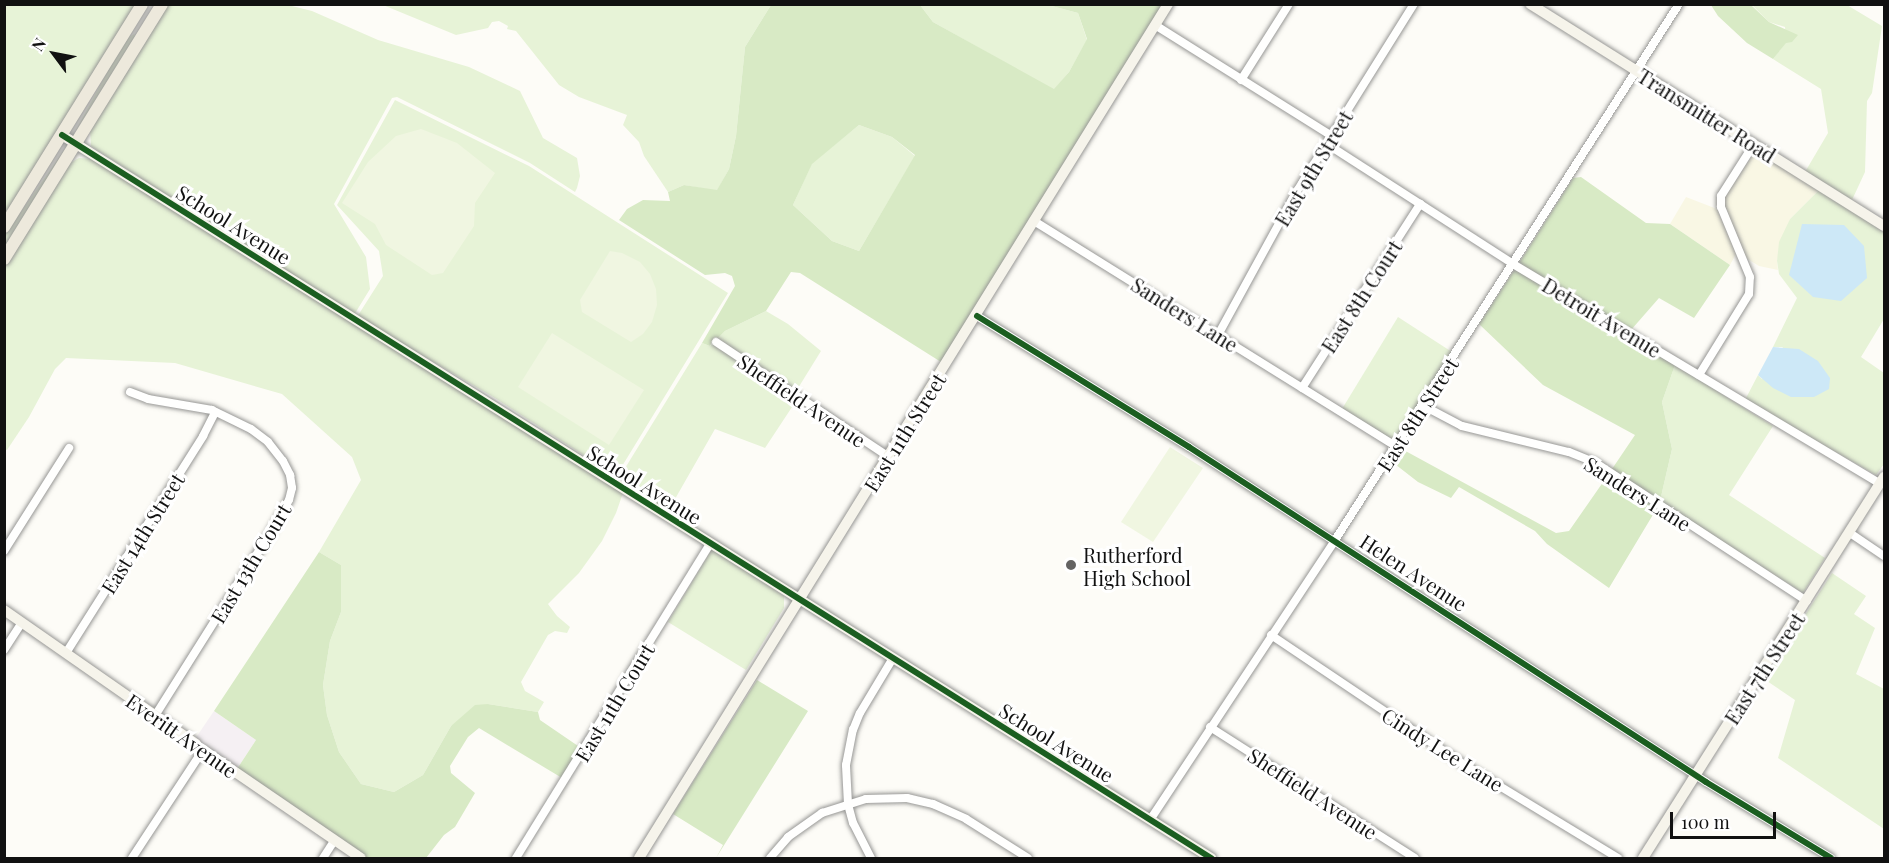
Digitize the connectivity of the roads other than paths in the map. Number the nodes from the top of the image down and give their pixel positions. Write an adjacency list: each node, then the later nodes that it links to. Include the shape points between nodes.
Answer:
1 (142, 4): 11 (main road)
2 (162, 4): 13 (main road)
3 (1168, 4): 8 (street, East 11th Street)
4 (1289, 4): 10 (street)
5 (1414, 4): 12 (street, East 9th Street)
6 (1530, 4): 9 (street, Transmitter Road)
7 (1679, 4): 9 (street, East 8th Street)
8 (1155, 25): 10 (street); 17 (street, East 11th Street)
9 (1636, 71): 15 (street, Transmitter Road); 21 (street, East 8th Street)
10 (1241, 80): 12 (street)
11 (62, 135): 13 (street, School Avenue); 19 (main road)
12 (1332, 136): 14 (street, East 9th Street)
13 (76, 144): 20 (main road); 36 (street, School Avenue)
14 (1327, 144): 16 (street, Detroit Avenue); 23 (street, East 9th Street)
15 (1754, 144): 18 (street, Transmitter Road); 25 (street, via 1721,196 1721,207 1750,277 1749,294)
16 (1420, 204): 21 (street, Detroit Avenue); 26 (street, East 8th Court)
17 (1034, 221): 22 (street, East 11th Street); 23 (street, Sanders Lane)
18 (1884, 226)
19 (4, 227)
20 (4, 260)
21 (1513, 264): 25 (street, Detroit Avenue); 28 (street, East 8th Street)
22 (977, 316): 32 (street, East 11th Street); 35 (street, Helen Avenue)
23 (1218, 335): 26 (street, Sanders Lane)
24 (716, 342): 32 (street, Sheffield Avenue)
25 (1699, 375): 33 (street, Detroit Avenue)
26 (1302, 388): 30 (street, Sanders Lane)
27 (130, 392): 29 (street, East 13th Court)
28 (1422, 405): 30 (street, East 8th Street); 40 (street, Sanders Lane, via 1462,426 1569,452 1596,464)
29 (215, 412): 45 (street, East 14th Street); 47 (street, East 13th Court, via 268,442 290,475 292,488 283,510)
30 (1395, 446): 35 (street, East 8th Street)
31 (69, 448): 37 (street)
32 (888, 458): 39 (street, East 11th Street)
33 (1882, 481): 34 (street, East 7th Street)
34 (1850, 533): 38 (street); 40 (street, East 7th Street)
35 (1335, 540): 43 (street, East 8th Street); 50 (street, Helen Avenue)
36 (710, 544): 39 (street, School Avenue); 57 (street, East 11th Court)
37 (4, 551)
38 (1884, 556)
39 (799, 599): 46 (street, School Avenue); 58 (street, East 11th Street)
40 (1807, 601): 50 (street, East 7th Street)
41 (4, 610): 42 (street, Everitt Avenue)
42 (22, 622): 44 (street); 45 (street, Everitt Avenue)
43 (1271, 635): 48 (street, East 8th Street); 64 (street, Cindy Lee Lane, via 1460,762)
44 (4, 650)
45 (66, 653): 47 (street, Everitt Avenue)
46 (893, 658): 51 (street, via 853,730 846,765); 52 (street, School Avenue)
47 (154, 716): 49 (street, Everitt Avenue)
48 (1210, 727): 52 (street, East 8th Street); 63 (street, Sheffield Avenue)
49 (200, 747): 53 (street, Everitt Avenue); 54 (street)
50 (1696, 774): 65 (street, East 7th Street); 66 (street, Helen Avenue)
51 (848, 804): 59 (street, via 810,820); 60 (street); 61 (street, via 866,799 907,798 933,804 966,819)
52 (1150, 820): 62 (street, School Avenue)
53 (334, 841): 55 (street); 56 (street, Everitt Avenue)
54 (132, 858)
55 (323, 858)
56 (361, 858)
57 (516, 858)
58 (639, 858)
59 (770, 858)
60 (871, 858)
61 (1028, 858)
62 (1211, 858)
63 (1415, 858)
64 (1618, 858)
65 (1643, 858)
66 (1831, 858)

